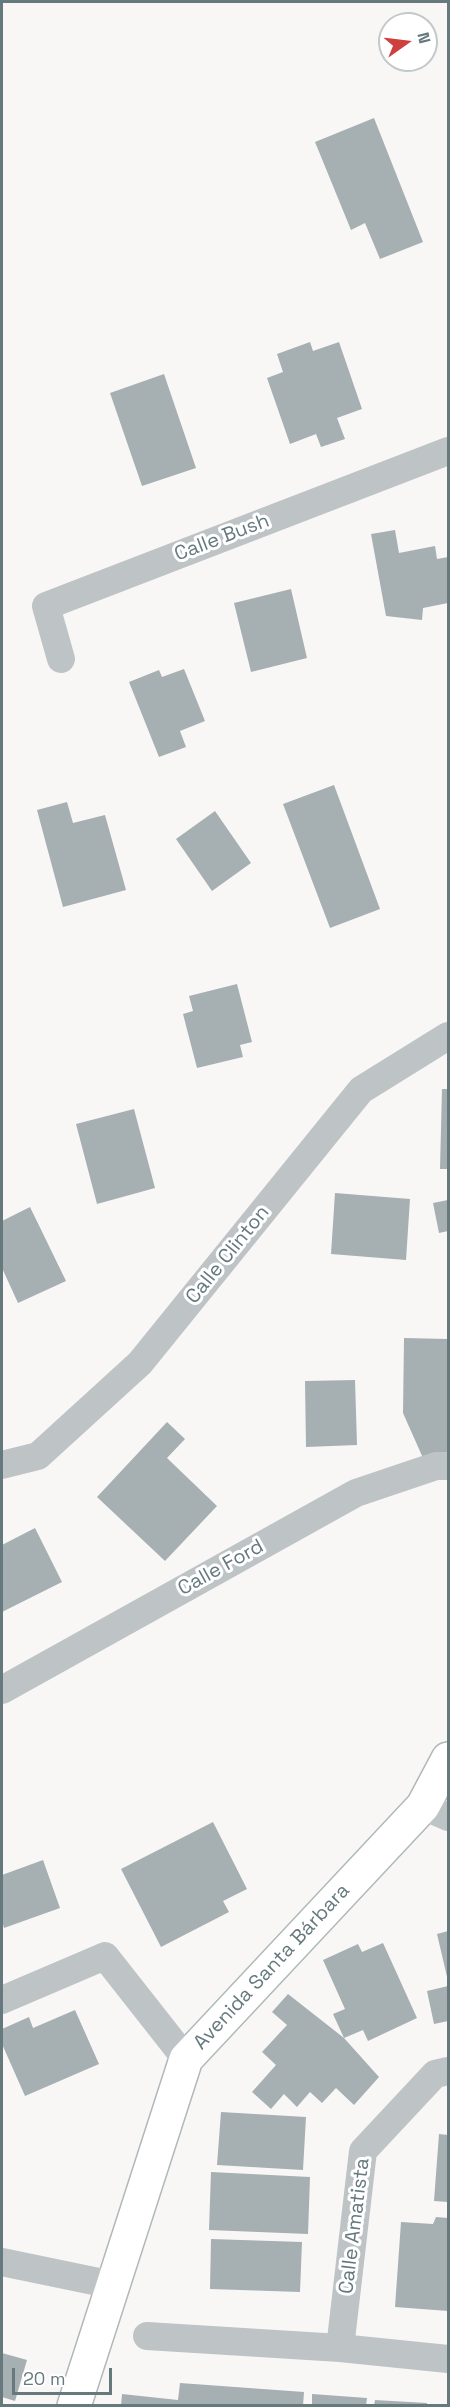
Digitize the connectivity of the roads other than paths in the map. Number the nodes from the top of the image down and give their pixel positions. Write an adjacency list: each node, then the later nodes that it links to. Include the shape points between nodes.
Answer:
1 (448, 451): 2 (street, Calle Bush, via 46,606)
2 (61, 659)
3 (448, 1036): 4 (street, Calle Clinton, via 360,1090 141,1363 38,1456)
4 (2, 1465)
5 (448, 1466): 6 (street, Calle Ford, via 436,1466 356,1493)
6 (2, 1690)
7 (448, 1760): 8 (street, Avenida Santa Bárbara)
8 (436, 1812): 10 (street, Avenida Santa Bárbara)
9 (2, 2000): 10 (street, via 105,1956)
10 (186, 2059): 13 (street, Avenida Santa Bárbara)
11 (448, 2071): 15 (street, Calle Amatista, via 435,2074 363,2151)
12 (2, 2262): 13 (street)
13 (113, 2285): 17 (street, Avenida Santa Bárbara)
14 (147, 2336): 15 (street)
15 (340, 2348): 16 (street)
16 (448, 2359)
17 (74, 2406)

